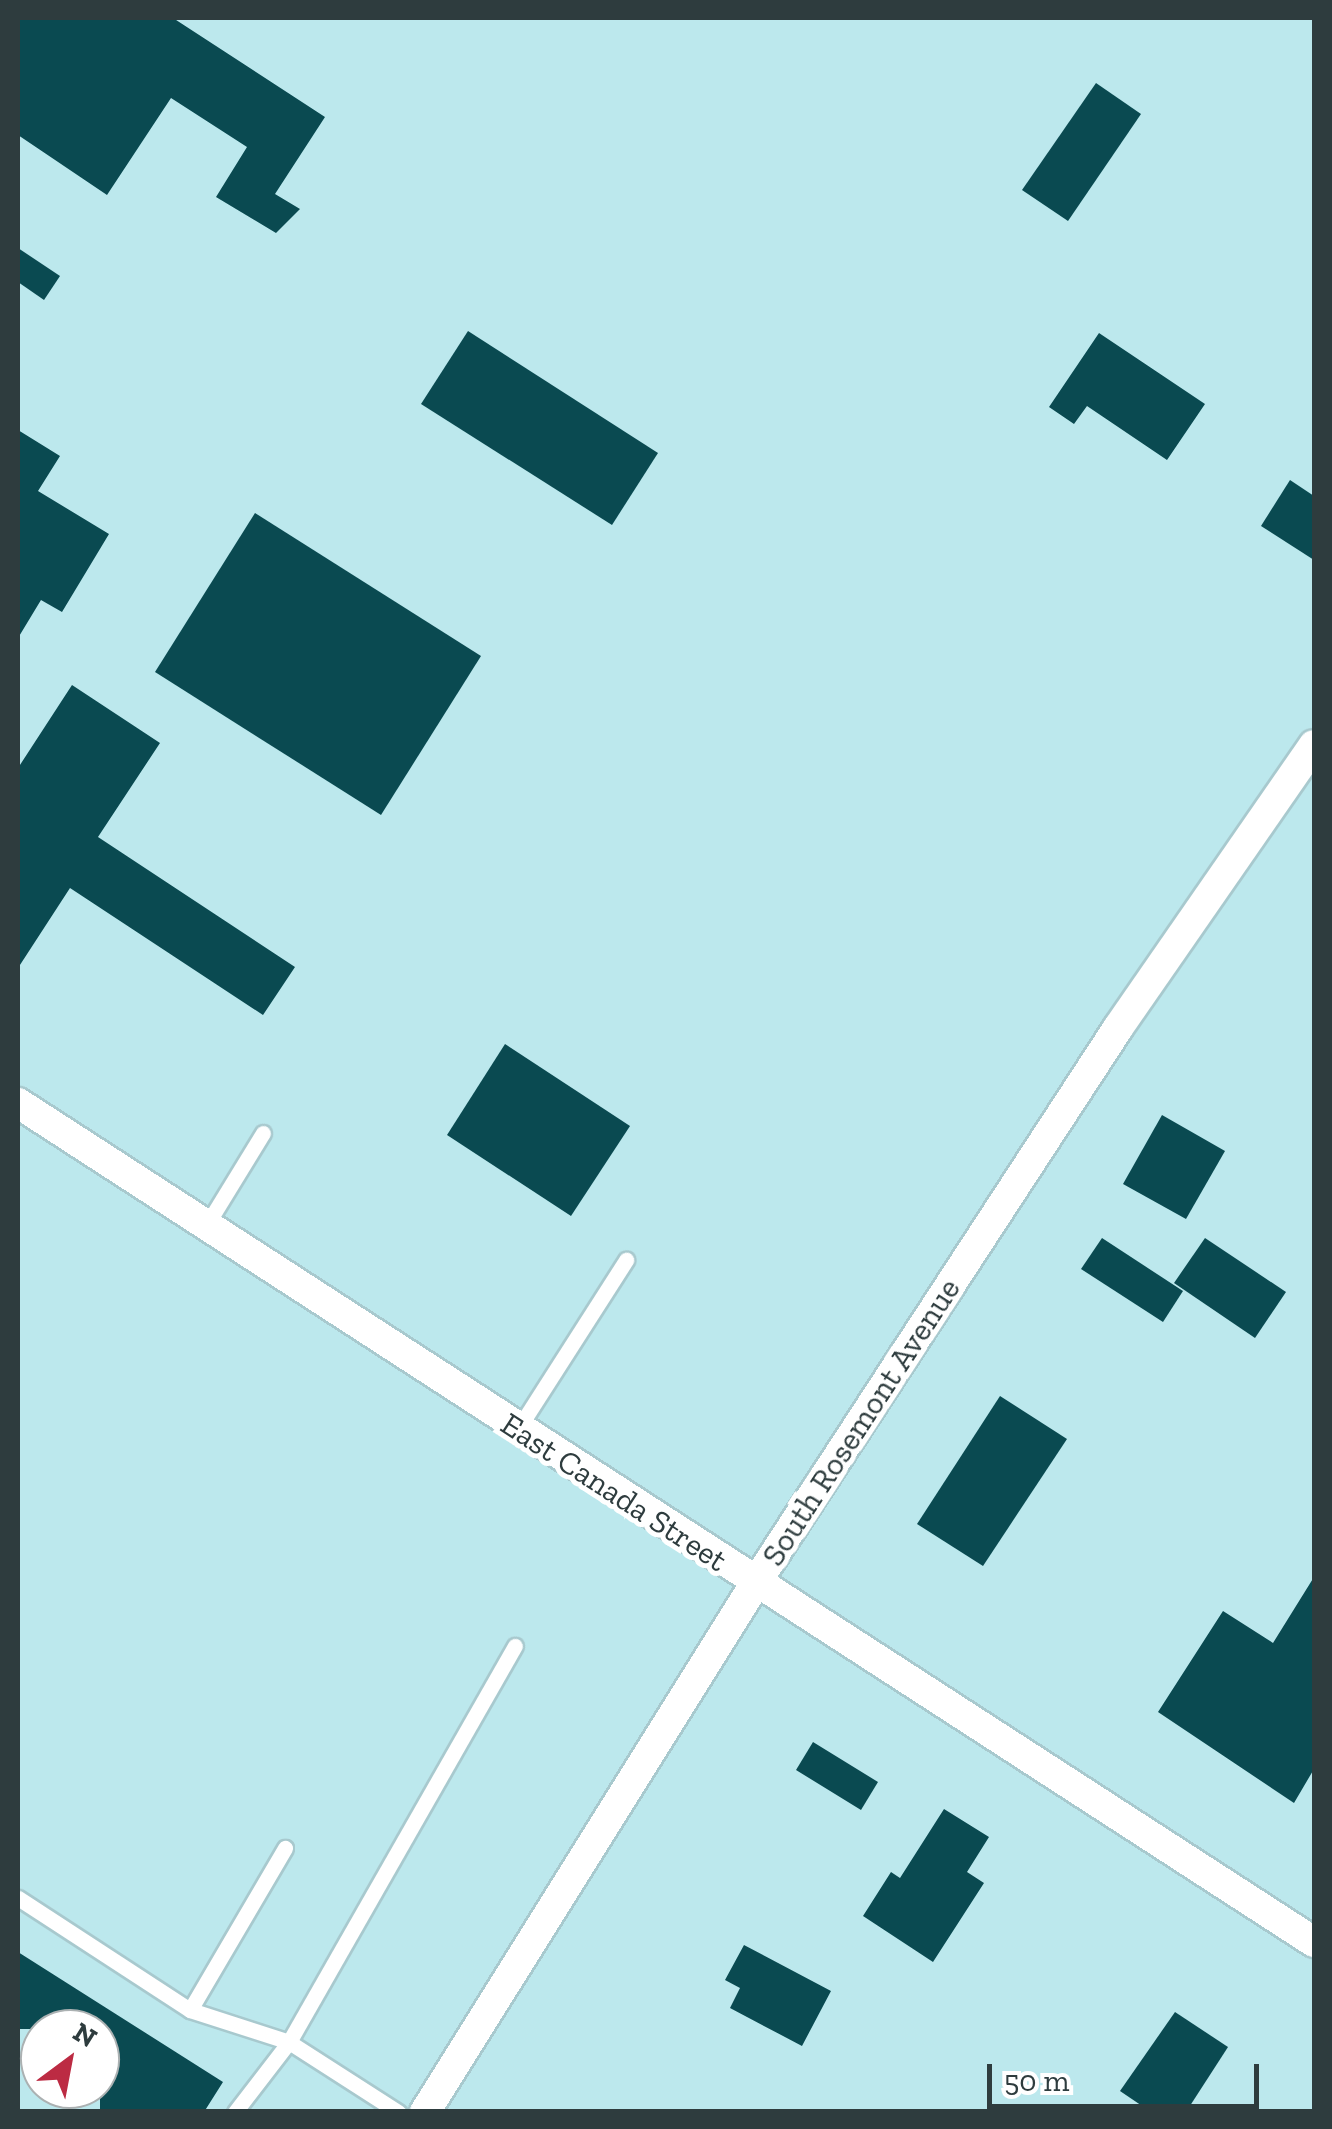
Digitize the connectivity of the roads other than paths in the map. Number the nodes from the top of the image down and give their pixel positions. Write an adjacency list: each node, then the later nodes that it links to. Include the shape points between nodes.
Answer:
1 (1314, 745): 7 (street, South Rosemont Avenue, via 1118,1028)
2 (18, 1102): 4 (street, East Canada Street)
3 (263, 1133): 4 (lane)
4 (206, 1226): 6 (street, East Canada Street)
5 (626, 1260): 6 (lane)
6 (518, 1429): 7 (street, East Canada Street)
7 (756, 1584): 11 (street, East Canada Street); 16 (street, South Rosemont Avenue)
8 (515, 1646): 13 (lane)
9 (285, 1848): 12 (lane)
10 (18, 1898): 12 (lane)
11 (1314, 1942)
12 (190, 2010): 13 (lane)
13 (289, 2042): 14 (lane); 15 (lane)
14 (235, 2112)
15 (398, 2112)
16 (425, 2112)

